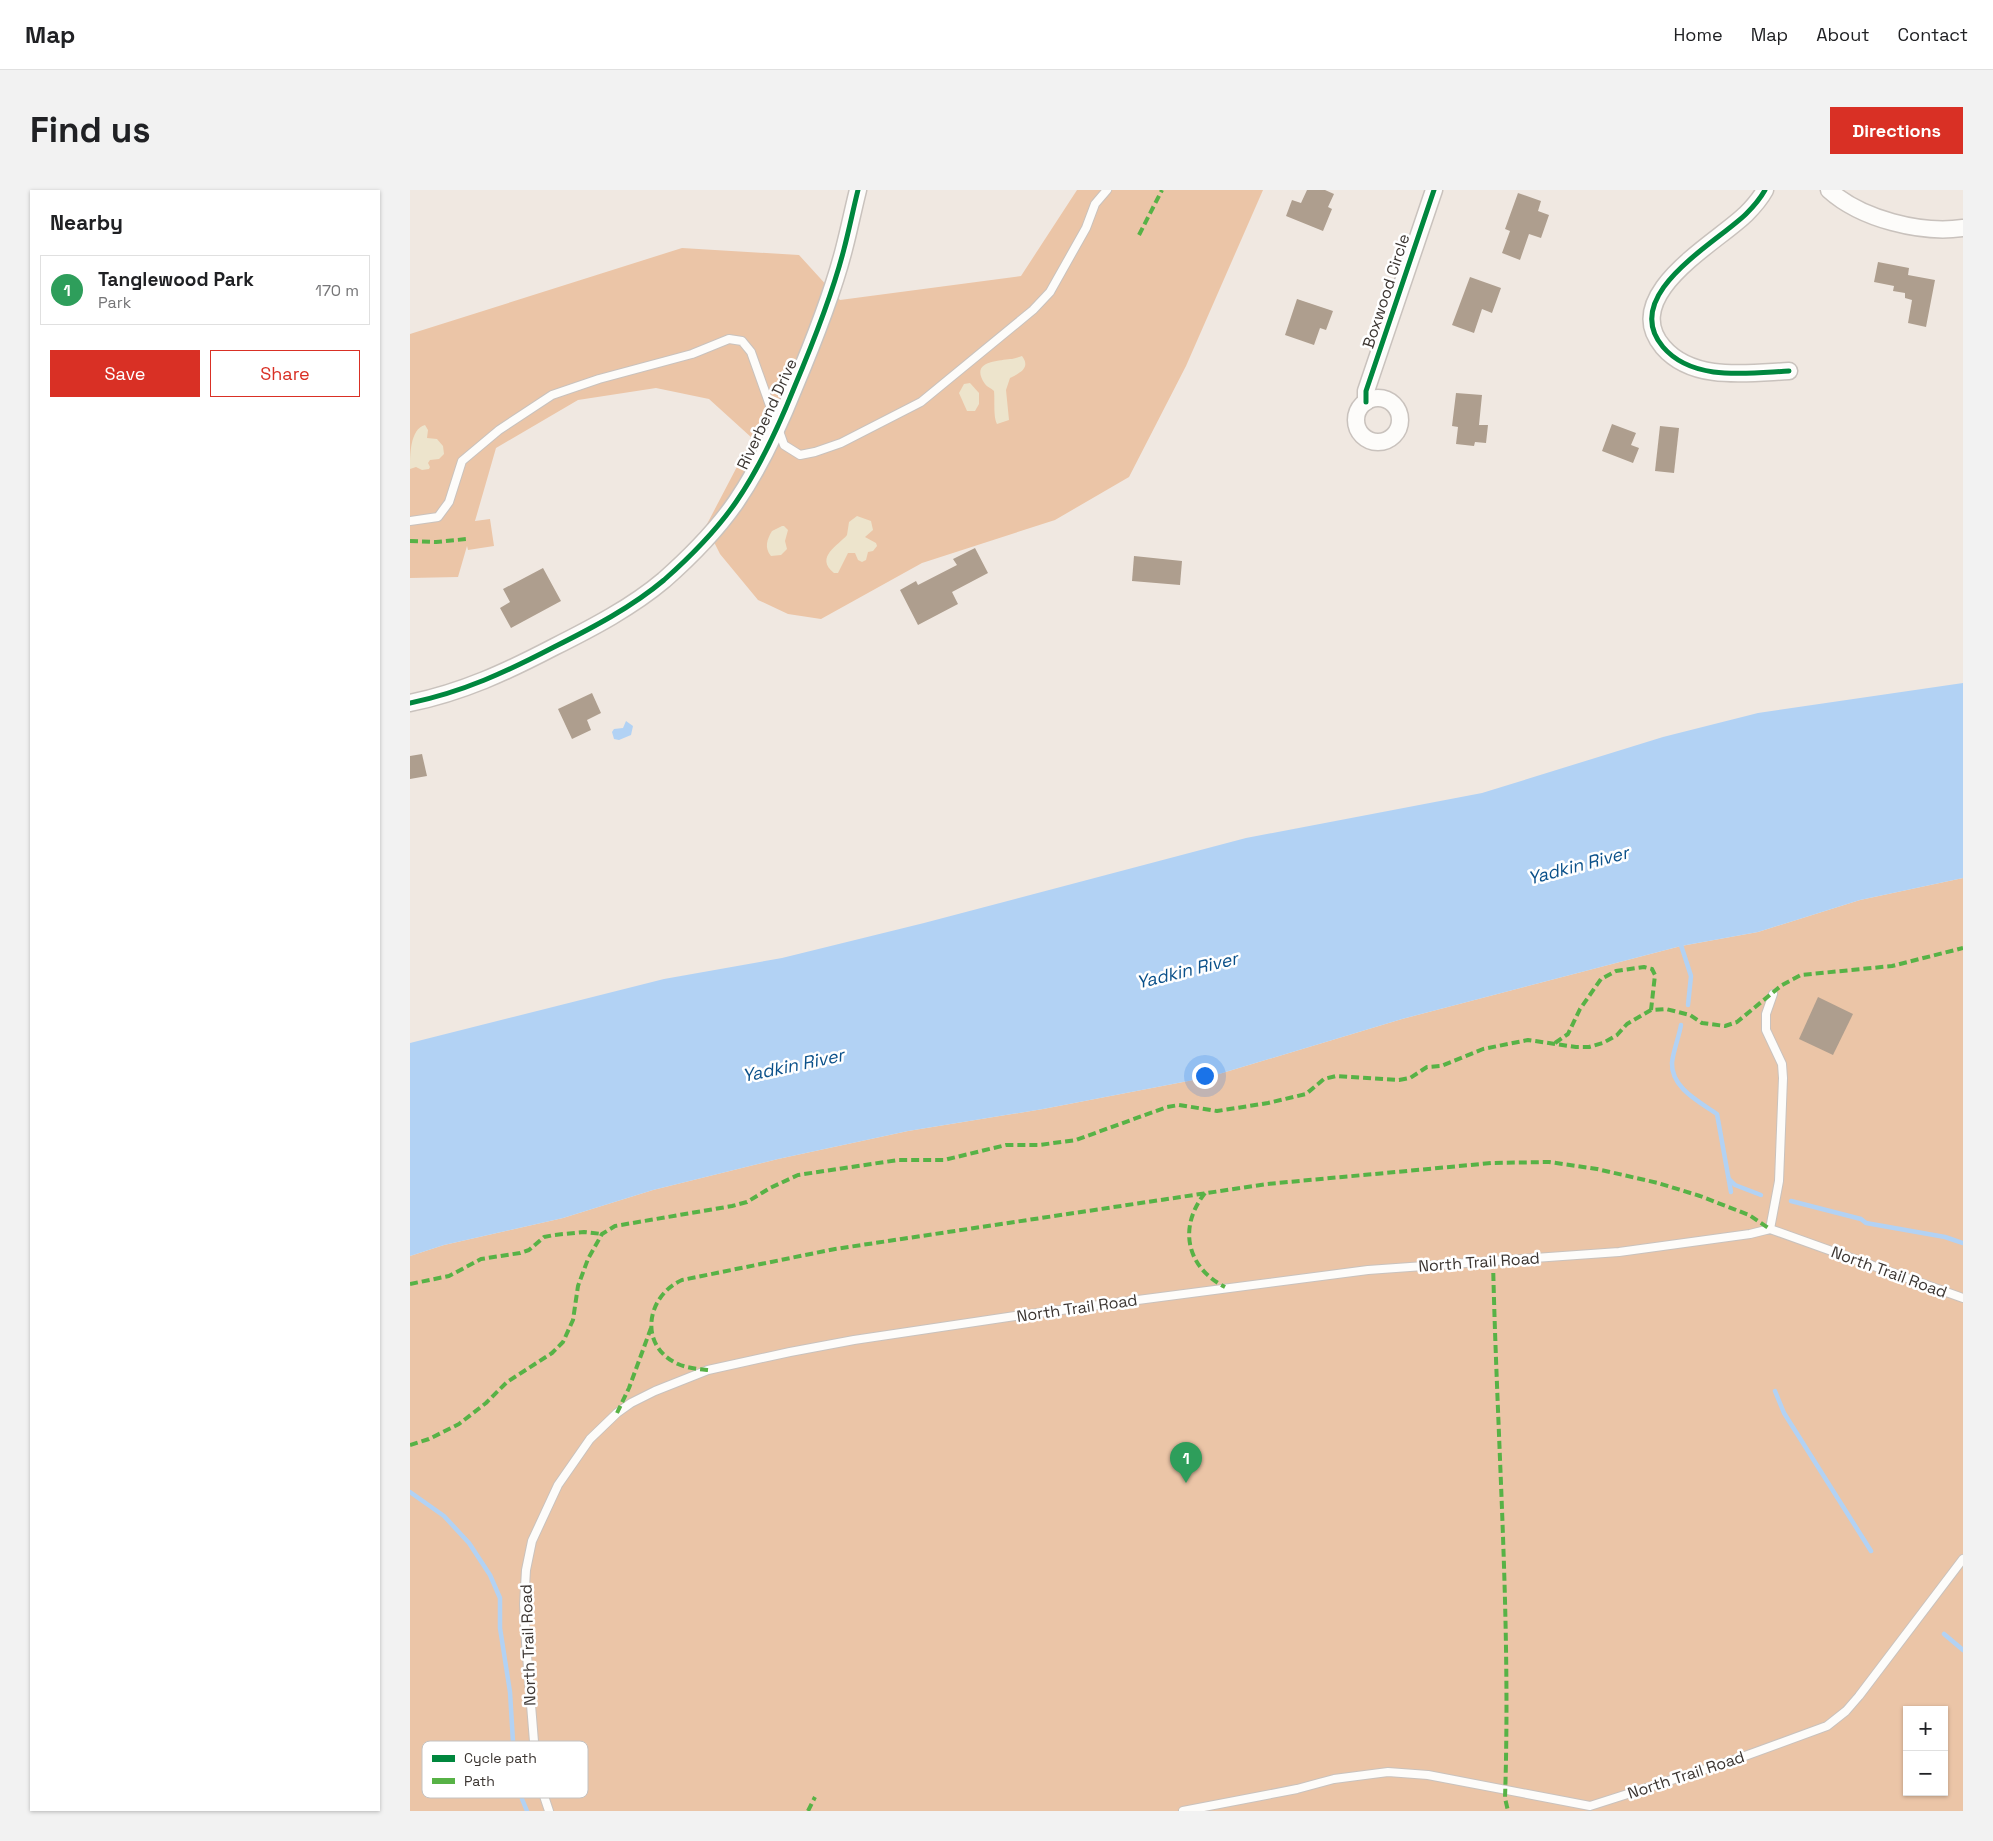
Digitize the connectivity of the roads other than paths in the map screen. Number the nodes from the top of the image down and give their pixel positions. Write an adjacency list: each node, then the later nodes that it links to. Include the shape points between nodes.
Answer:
1 (858, 190): 9 (street, Riverbend Drive, via 844,250 814,342)
2 (1106, 190): 9 (lane, via 1050,292 1006,333 921,402 841,443 800,455 784,445)
3 (1434, 190): 8 (street, Boxwood Circle, via 1366,391)
4 (1765, 190): 7 (street, via 1746,214 1670,279 1654,308 1653,331 1669,354 1693,368 1749,373)
5 (1829, 190): 6 (street, via 1863,211 1903,226)
6 (1963, 228)
7 (1789, 371)
8 (1366, 402)
9 (778, 428): 10 (lane, via 751,352 742,341 730,339 692,354 552,395 499,430 462,461 449,502 438,518); 11 (street, Riverbend Drive, via 750,480 721,522 684,562 644,595 568,640 489,680)
10 (410, 521)
11 (410, 703)
12 (1773, 994): 13 (lane, via 1766,1014 1766,1030 1782,1064 1784,1078 1779,1180)
13 (1770, 1230): 14 (lane, North Trail Road); 16 (lane, North Trail Road, via 1620,1252 1368,1270 1015,1316 854,1340 708,1370 655,1391 617,1413 590,1439 558,1485 532,1541 524,1604)
14 (1963, 1298)
15 (1963, 1559): 19 (lane, North Trail Road, via 1859,1696 1838,1718 1827,1726 1670,1782 1590,1806 1428,1775 1388,1772 1334,1779)
16 (533, 1741)
17 (545, 1798): 18 (lane, North Trail Road)
18 (549, 1811)
19 (1183, 1811)

